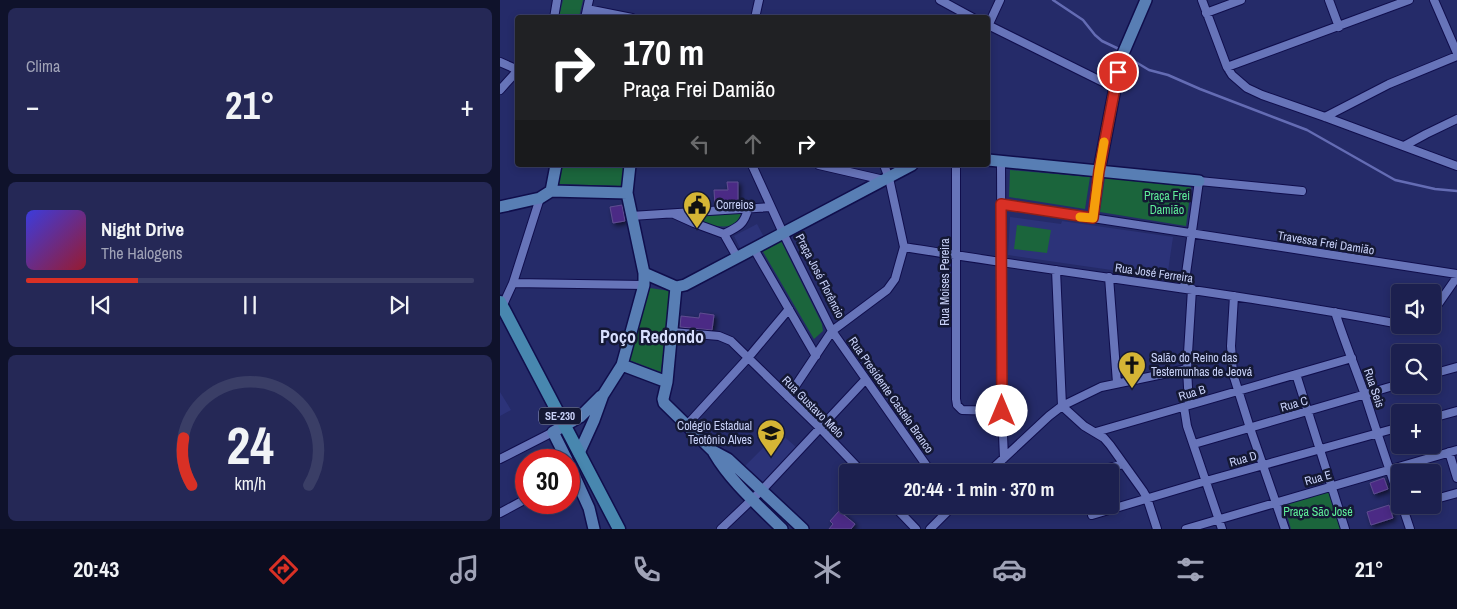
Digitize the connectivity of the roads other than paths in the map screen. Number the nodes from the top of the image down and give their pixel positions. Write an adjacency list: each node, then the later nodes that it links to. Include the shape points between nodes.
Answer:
1 (557, 0): 14 (street)
2 (588, 0): 12 (street)
3 (759, 0): 17 (street)
4 (940, 0): 18 (street)
5 (1000, 0): 19 (street)
6 (1146, 0): 27 (street, via 1124,51)
7 (1202, 0): 13 (street)
8 (1240, 0): 13 (street)
9 (1330, 0): 21 (street)
10 (1409, 0): 21 (street)
11 (1434, 0): 22 (street)
12 (587, 9): 15 (street); 16 (street)
13 (1206, 13): 24 (street)
14 (554, 15)
15 (586, 15)
16 (617, 15)
17 (756, 15)
18 (968, 15)
19 (990, 21)
20 (990, 26): 27 (street)
21 (1339, 27): 24 (street)
22 (1457, 55): 29 (street, via 1389,84)
23 (500, 62): 25 (street)
24 (1227, 67): 29 (street, via 1247,88)
25 (515, 69)
26 (515, 73): 28 (street)
27 (1115, 88): 42 (street)
28 (500, 90)
29 (1325, 117): 31 (street)
30 (1457, 119): 31 (street)
31 (1404, 146): 34 (street)
32 (990, 160): 33 (street)
33 (1001, 162): 42 (street); 49 (street)
34 (1457, 166)
35 (556, 167): 46 (street)
36 (630, 167): 47 (street)
37 (753, 167): 51 (street)
38 (829, 167): 43 (street)
39 (884, 167): 43 (street)
40 (908, 167): 43 (street)
41 (956, 167): 61 (street, Rua Moises Pereira)
42 (1099, 171): 44 (street); 55 (street)
43 (886, 179): 56 (street); 59 (street)
44 (1199, 181): 45 (street); 58 (street)
45 (1302, 191)
46 (551, 192): 47 (street); 48 (street)
47 (626, 193): 54 (street)
48 (540, 198): 50 (street); 68 (street)
49 (1001, 204): 55 (street); 63 (street)
50 (500, 208)
51 (771, 208): 52 (street); 56 (street)
52 (748, 209): 53 (street); 57 (street, via 743,222)
53 (672, 213): 54 (street); 57 (street)
54 (631, 216): 65 (street)
55 (1093, 218): 58 (street)
56 (783, 233): 60 (street, Praça José Florêncio); 78 (street, Praça José Florêncio)
57 (724, 234): 62 (street)
58 (1191, 234): 66 (street, Travessa Frei Damião); 71 (street)
59 (904, 247): 61 (street, Rua José Ferreira); 78 (street, via 892,285)
60 (754, 249): 62 (street, Praça José Florêncio); 75 (street)
61 (956, 256): 63 (street, Rua José Ferreira); 98 (street, Rua Moises Pereira, via 957,405 962,410)
62 (737, 257): 70 (street, Praça José Florêncio)
63 (1002, 263): 64 (street, Rua José Ferreira); 98 (street)
64 (1056, 270): 67 (street, Rua José Ferreira); 96 (street)
65 (644, 273): 69 (street); 70 (street)
66 (1457, 275): 73 (street)
67 (1109, 277): 71 (street, Rua José Ferreira); 90 (street)
68 (513, 283): 69 (street); 74 (street)
69 (644, 285): 83 (street)
70 (676, 287): 79 (street)
71 (1188, 289): 72 (street, Rua José Ferreira); 84 (street)
72 (1234, 296): 76 (street, Rua José Ferreira); 92 (street, via 1231,356)
73 (1441, 299)
74 (501, 305): 103 (main road, SE-230)
75 (789, 309): 80 (street); 81 (street)
76 (1335, 312): 77 (street, Rua José Ferreira); 82 (street, Rua Seis)
77 (1391, 322)
78 (832, 331): 80 (street, Praça José Florêncio); 88 (street, Rua Presidente Castelo Branco)
79 (672, 332): 81 (street, Rua Gustavo Melo, via 723,337); 89 (street)
80 (816, 356): 95 (street, Praça José Florêncio)
81 (748, 358): 95 (street, Rua Gustavo Melo); 102 (street)
82 (1352, 358): 87 (street, Rua B); 94 (street, Rua Seis)
83 (622, 365): 89 (street); 93 (street)
84 (1187, 368): 90 (street); 97 (street)
85 (1457, 368): 86 (street)
86 (1441, 372)
87 (1296, 374): 92 (street, Rua B); 100 (street)
88 (866, 380): 104 (street); 121 (street, Rua Presidente Castelo Branco)
89 (667, 382): 102 (street, via 664,403)
90 (1117, 383): 96 (street, via 1090,391)
91 (1391, 387): 94 (street, Rua C)
92 (1237, 390): 97 (street, Rua B); 105 (street)
93 (603, 395): 103 (street); 114 (street)
94 (1365, 395): 100 (street, Rua C); 109 (street, Rua Seis)
95 (788, 397): 104 (street, Rua Gustavo Melo)
96 (1062, 406): 108 (street, via 1084,426); 118 (street)
97 (1186, 406): 108 (street, Rua B); 110 (street, via 1185,419)
98 (1002, 411): 118 (street)
99 (1457, 411): 101 (street)
100 (1307, 412): 105 (street, Rua C); 113 (street)
101 (1441, 415)
102 (687, 425): 115 (street)
103 (565, 426): 107 (street); 112 (main road, SE-230)
104 (820, 428): 120 (street, Rua Gustavo Melo); 132 (street)
105 (1250, 428): 110 (street, Rua C); 125 (street)
106 (1391, 429): 109 (street, Rua D)
107 (553, 432): 111 (street); 119 (street)
108 (1096, 432): 123 (street)
109 (1377, 433): 113 (street, Rua D); 126 (street, Rua Seis)
110 (1194, 444): 129 (street)
111 (562, 449)
112 (577, 449)
113 (1320, 449): 125 (street, Rua D); 130 (street)
114 (580, 451)
115 (714, 451): 132 (street, via 728,459); 136 (street)
116 (1453, 451): 126 (street, Rua E); 128 (street)
117 (580, 455): 148 (main road, SE-230)
118 (1004, 458): 122 (street)
119 (500, 459)
120 (854, 464)
121 (925, 464)
122 (998, 464)
123 (1123, 464): 124 (street); 135 (street)
124 (1119, 465)
125 (1262, 465): 129 (street, Rua D); 137 (street)
126 (1389, 469): 127 (street, Rua Seis); 130 (street, Rua E)
127 (1391, 475)
128 (1457, 478)
129 (1206, 481): 135 (street, Rua D); 145 (street)
130 (1332, 486): 137 (street, Rua E); 157 (street)
131 (580, 490): 147 (street)
132 (762, 490): 136 (street); 144 (street)
133 (1457, 493): 134 (street)
134 (1441, 497)
135 (1147, 498): 143 (street, Rua D); 153 (street)
136 (752, 499): 146 (street); 149 (street)
137 (1276, 502): 145 (street, Rua E); 156 (street)
138 (515, 505): 139 (street)
139 (500, 514)
140 (902, 514): 151 (street)
141 (945, 514): 152 (street)
142 (1405, 514): 158 (street)
143 (1092, 515)
144 (791, 518): 146 (street); 150 (street)
145 (1219, 519): 154 (street, Rua E); 155 (street)
146 (781, 528)
147 (594, 529)
148 (619, 529)
149 (721, 529)
150 (804, 529)
151 (916, 529)
152 (930, 529)
153 (1157, 529)
154 (1186, 529)
155 (1222, 529)
156 (1285, 529)
157 (1345, 529)
158 (1410, 529)

